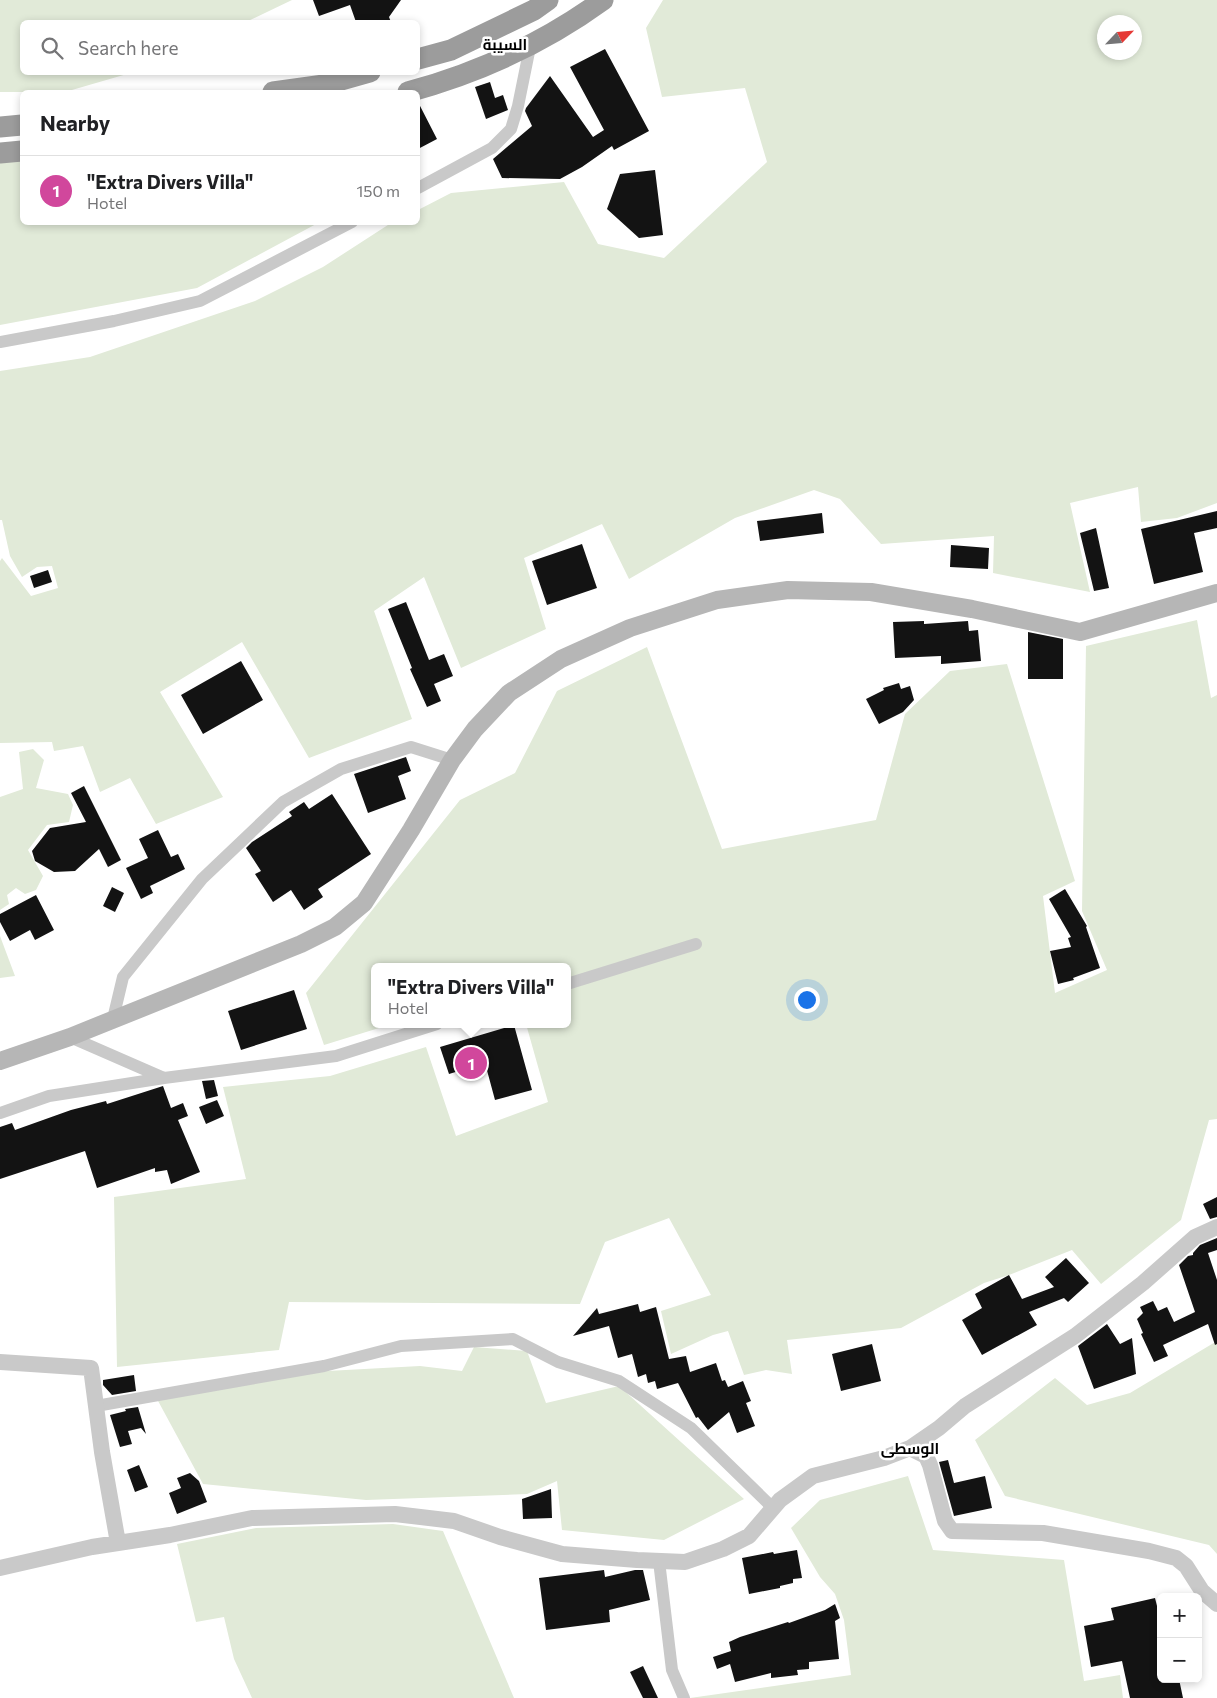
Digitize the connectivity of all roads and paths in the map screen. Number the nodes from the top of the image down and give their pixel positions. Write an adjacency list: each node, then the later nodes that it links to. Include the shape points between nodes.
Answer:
1 (603, 0): 3 (highway)
2 (537, 3): 4 (highway, via 451,50)
3 (530, 47): 7 (highway, via 447,82); 12 (street, via 511,129 492,148)
4 (420, 58)
5 (359, 75): 6 (highway, via 324,85)
6 (288, 90)
7 (416, 90)
8 (20, 124): 9 (highway)
9 (0, 127)
10 (20, 151): 11 (highway)
11 (0, 153)
12 (420, 187)
13 (346, 225): 14 (street, via 200,301)
14 (0, 342)
15 (1217, 593): 16 (main road, via 1080,632 870,592 788,590 717,600 630,628 561,659 510,693 475,729)
16 (452, 760): 19 (main road, via 364,903 336,927); 19 (street, via 411,747 341,768 283,802 202,878 123,978)
17 (696, 944): 18 (street)
18 (571, 983)
19 (113, 1019): 21 (main road)
20 (424, 1028): 23 (street, via 336,1056)
21 (70, 1037): 22 (main road); 23 (street)
22 (0, 1061)
23 (164, 1078): 24 (street, via 49,1096)
24 (0, 1113)
25 (1217, 1227): 28 (street, via 1195,1237 1075,1336 965,1406)
26 (0, 1362): 27 (street, via 91,1368)
27 (96, 1406): 29 (street, via 324,1366 401,1346 513,1338 558,1362 619,1381 691,1428); 30 (street)
28 (910, 1448): 29 (street, via 813,1476); 33 (street, via 926,1456 945,1521 952,1531 1043,1533 1176,1558 1186,1566 1202,1591)
29 (773, 1508): 31 (street, via 749,1536 724,1549 685,1562)
30 (118, 1543): 31 (street, via 252,1518 395,1514 454,1521 562,1554); 32 (street)
31 (659, 1561): 34 (street, via 672,1670)
32 (0, 1568)
33 (1217, 1604)
34 (684, 1698)

